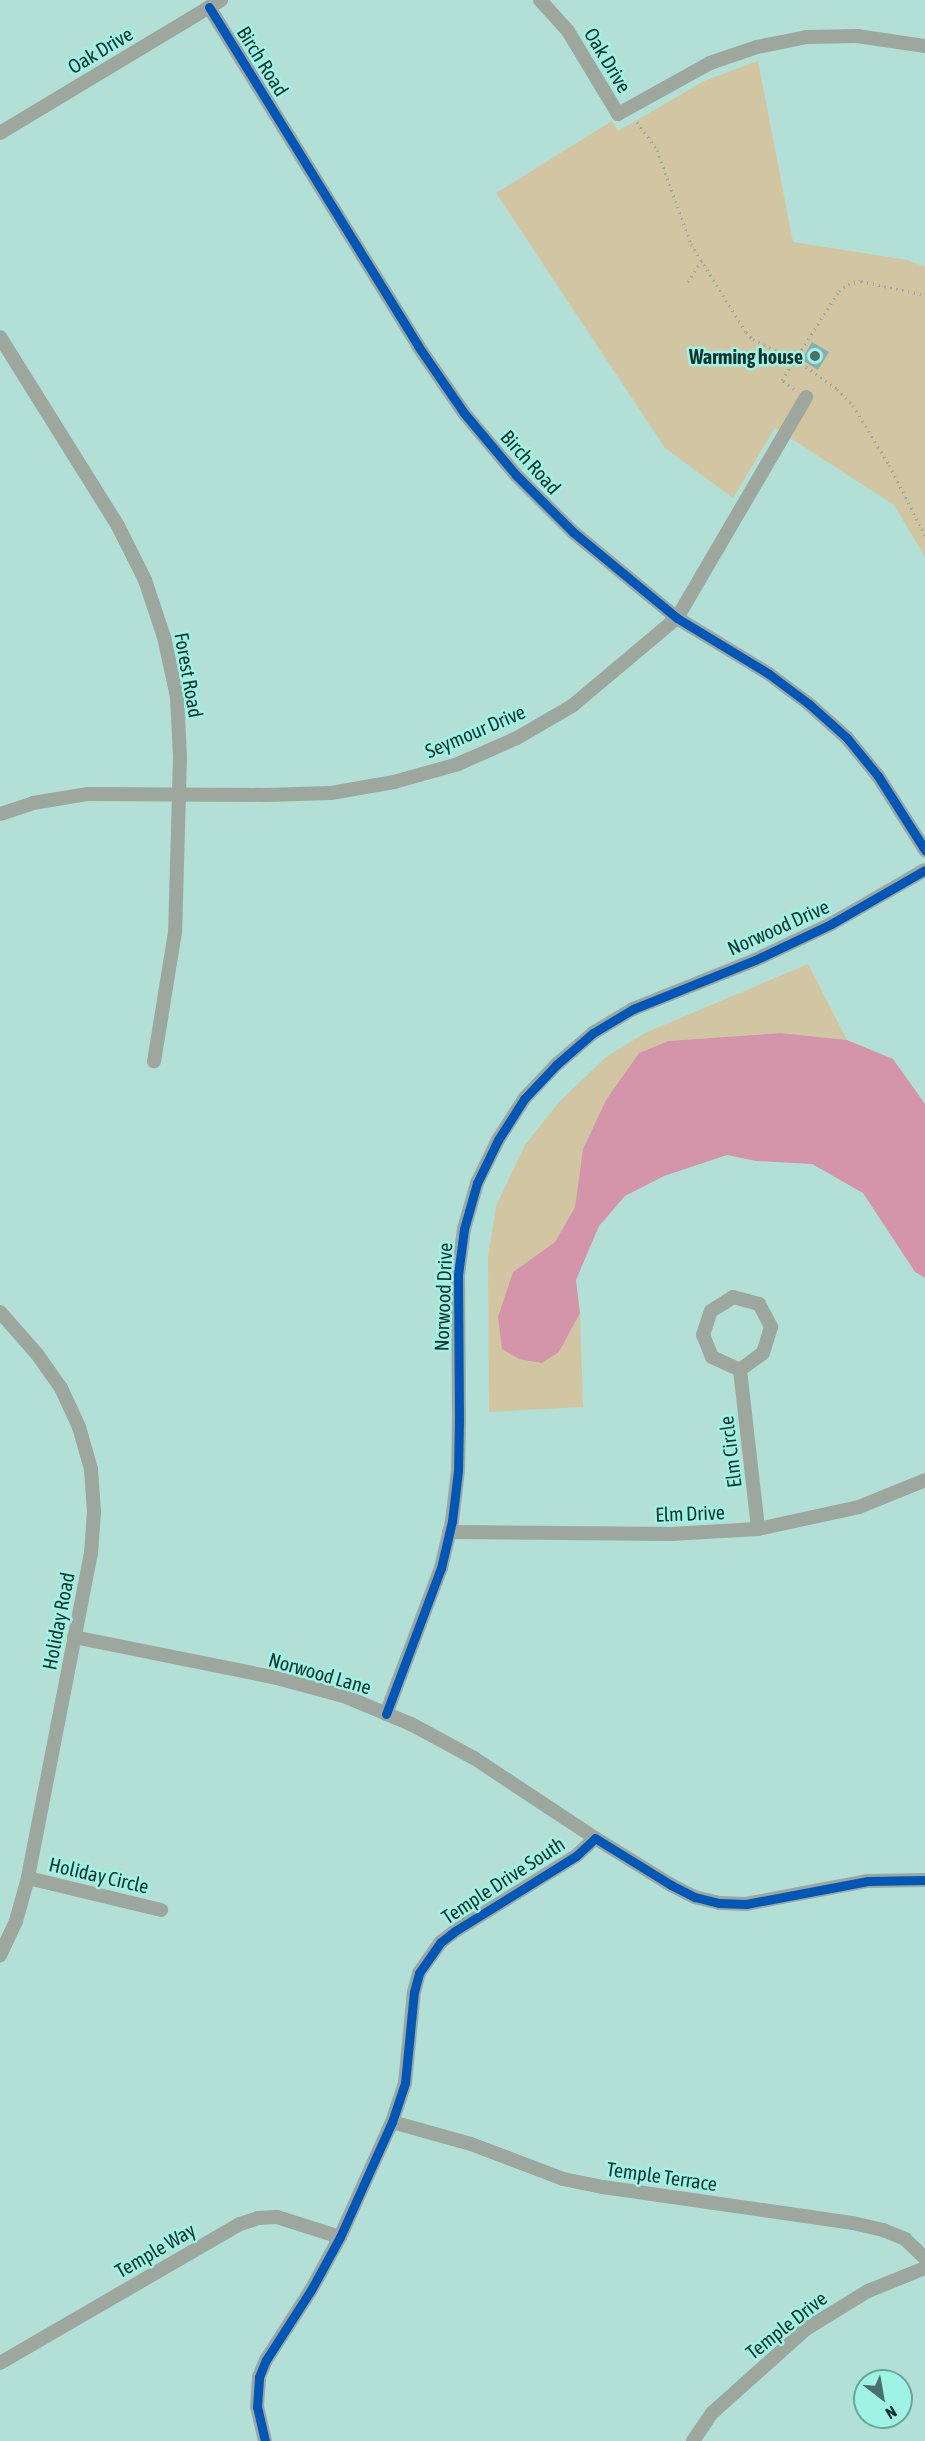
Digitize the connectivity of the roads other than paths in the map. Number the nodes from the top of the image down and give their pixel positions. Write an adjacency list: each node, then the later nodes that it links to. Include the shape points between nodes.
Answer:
1 (540, 0): 3 (street, Oak Drive, via 568,31 622,112 710,63 757,47 807,37 857,36)
2 (215, 4): 4 (street, Oak Drive); 7 (street, Birch Road, via 418,346 464,413 516,475 573,532)
3 (925, 46)
4 (0, 132)
5 (0, 337): 8 (street, Forest Road, via 118,525 145,580 164,637 177,697)
6 (806, 397): 7 (street, Seymour Drive)
7 (677, 618): 8 (street, Seymour Drive, via 572,706 517,738 458,764 394,782 331,793); 10 (street, Birch Road, via 769,674 847,738 878,776)
8 (179, 793): 9 (street, Seymour Drive, via 88,794 33,803); 12 (street, Forest Road, via 175,932)
9 (0, 814)
10 (925, 850)
11 (925, 870): 17 (street, Norwood Drive, via 831,924 755,960 633,1009 593,1033 524,1099 477,1183 464,1229 458,1275 458,1471)
12 (154, 1061)
13 (0, 1312): 18 (street, Holiday Road, via 61,1388 79,1427 91,1469 91,1553)
14 (740, 1370): 14 (street, via 763,1353 771,1327 759,1304 733,1297 711,1311 703,1335 712,1357); 16 (street, Elm Circle)
15 (925, 1480): 16 (street, Elm Drive, via 859,1507)
16 (758, 1529): 17 (street, Elm Drive, via 671,1534)
17 (449, 1532): 19 (street, Norwood Drive, via 441,1568)
18 (74, 1637): 19 (street, Norwood Lane, via 273,1677 344,1696); 21 (street, Holiday Road)
19 (386, 1714): 20 (street, Norwood Lane, via 474,1758)
20 (595, 1838): 22 (street, via 670,1885 719,1903 746,1904 868,1881); 25 (street, Temple Drive South, via 576,1856 455,1931 428,1958 414,1992 405,2083)
21 (28, 1878): 23 (street, Holiday Circle); 24 (street, Holiday Road, via 16,1921)
22 (925, 1880)
23 (161, 1910)
24 (0, 1956)
25 (392, 2122): 26 (street, Temple Drive South); 27 (street, Temple Terrace, via 471,2144 563,2179 883,2230 905,2239)
26 (340, 2237): 29 (street, Temple Way, via 277,2217 240,2224); 30 (street, Temple Drive South, via 259,2377 257,2407)
27 (925, 2258)
28 (925, 2268): 31 (street, Temple Drive, via 868,2291 806,2329 712,2413)
29 (0, 2363)
30 (265, 2441)
31 (693, 2441)

